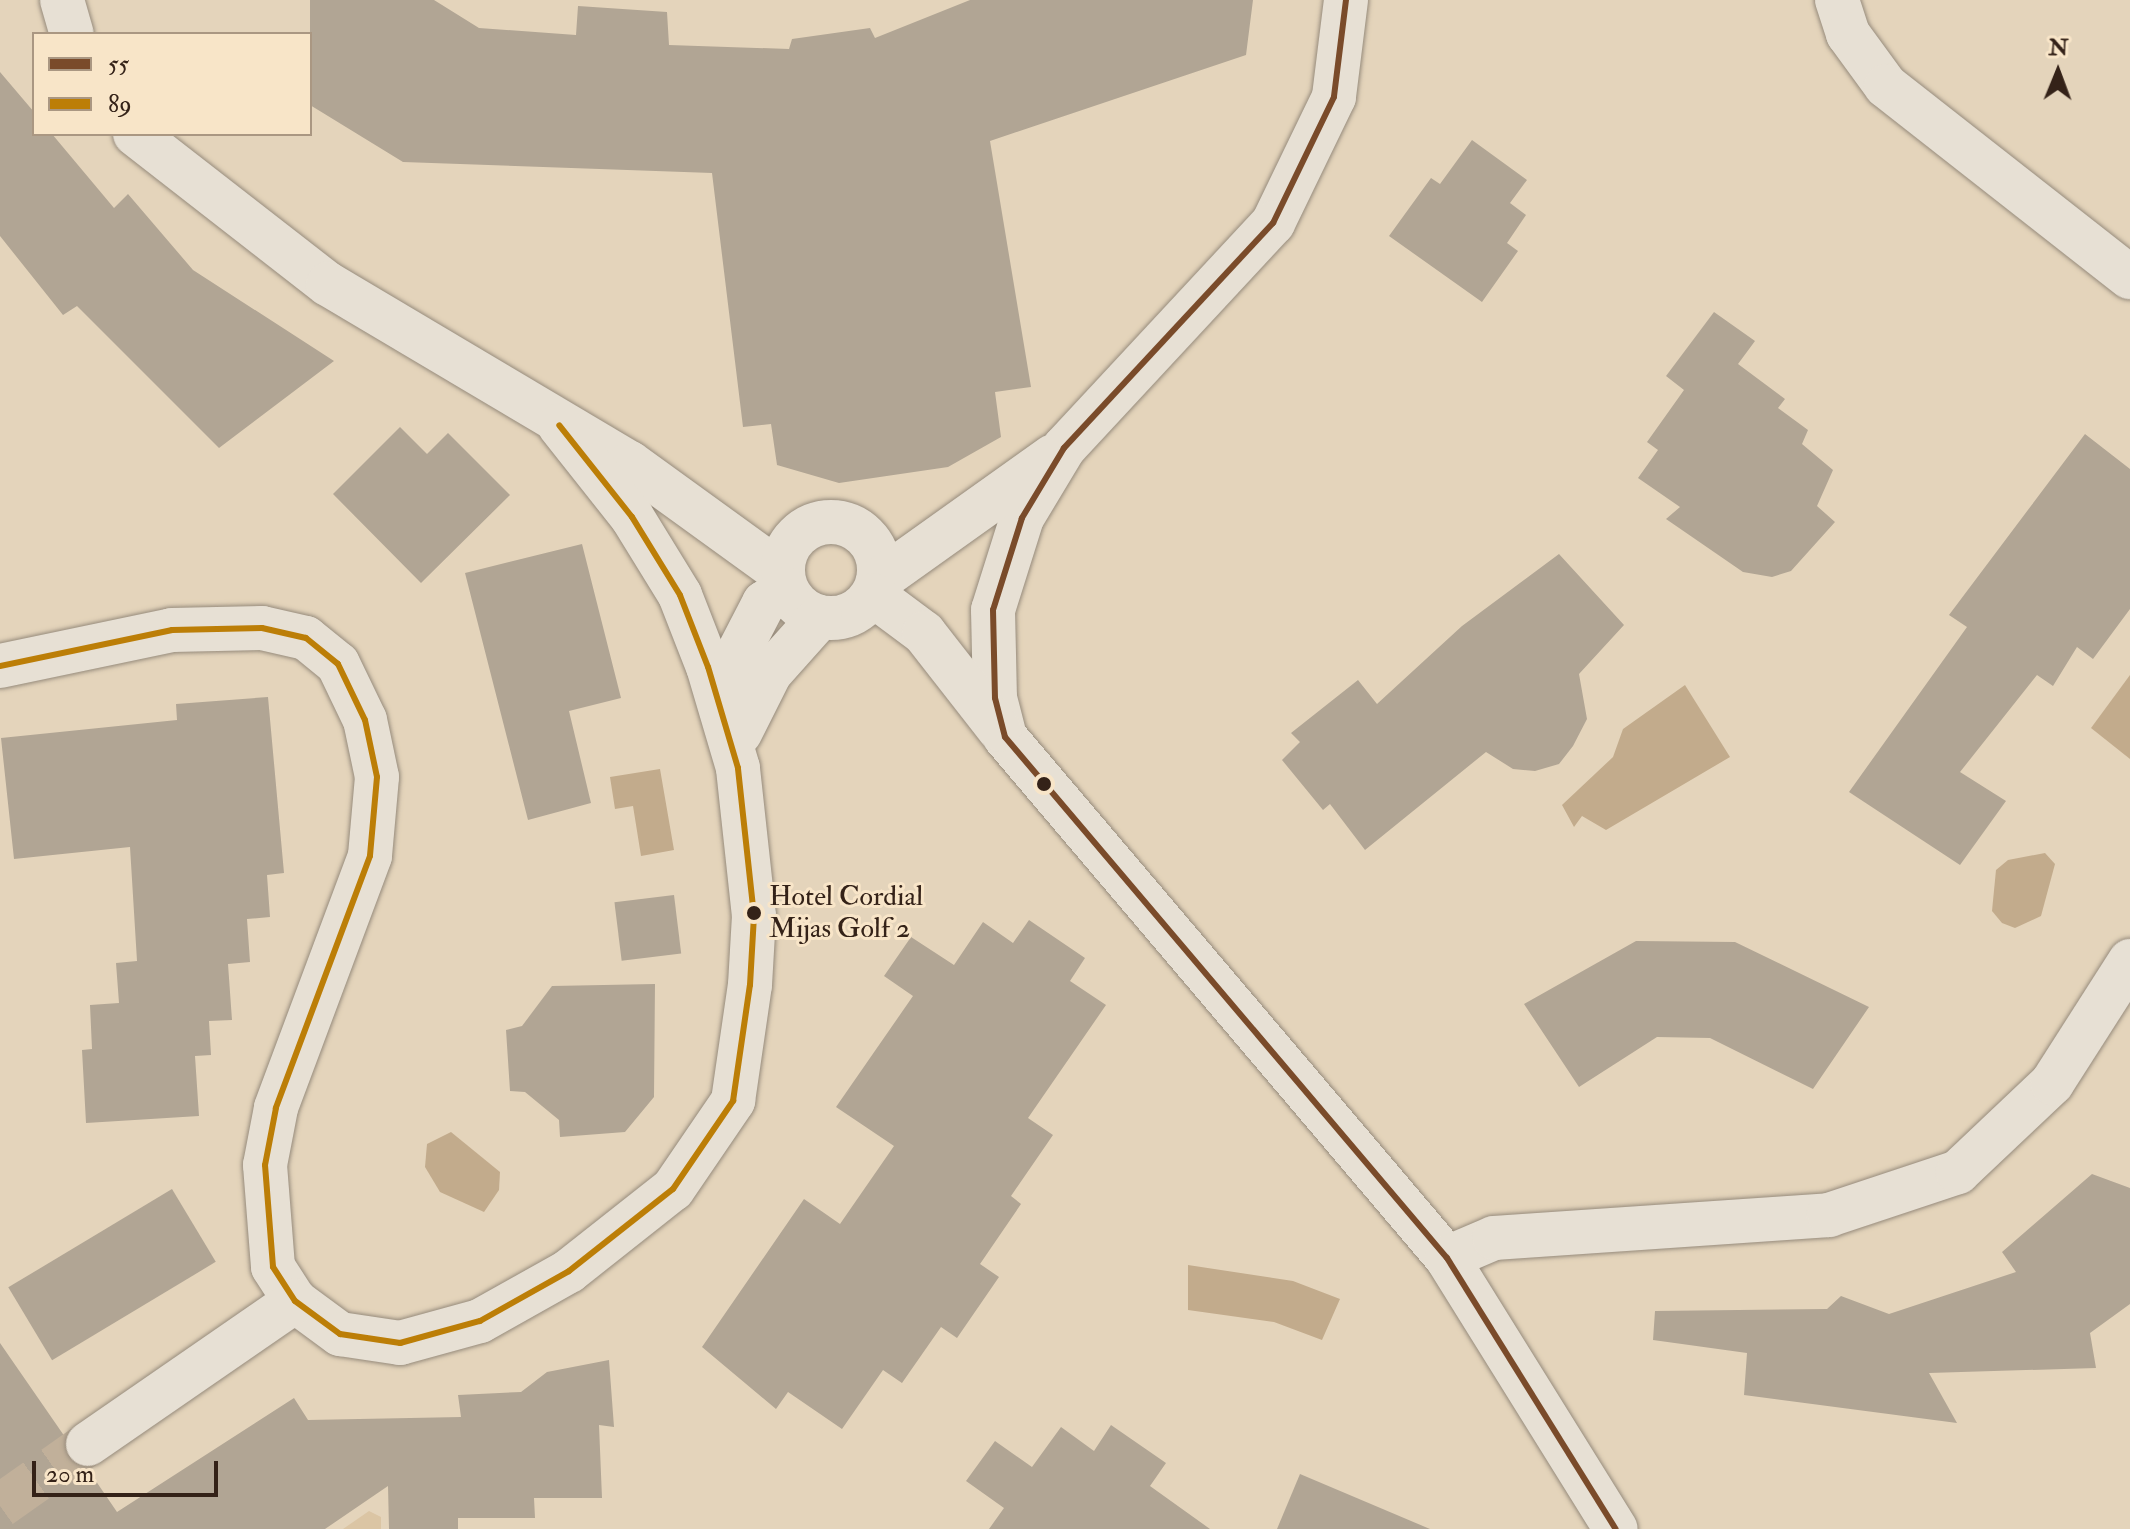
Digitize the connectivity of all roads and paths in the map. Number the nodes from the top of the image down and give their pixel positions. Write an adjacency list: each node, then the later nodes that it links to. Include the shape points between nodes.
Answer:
1 (62, 0): 4 (street)
2 (1346, 0): 8 (street, via 1334,97 1273,223)
3 (1837, 0): 6 (street, via 1848,34 1886,86)
4 (71, 32)
5 (138, 136): 7 (street, via 328,284)
6 (2130, 277)
7 (559, 425): 9 (street, via 630,463); 14 (street, via 632,517 680,595)
8 (1064, 448): 10 (street); 13 (street, via 1022,518 993,610 991,664)
9 (784, 581): 10 (street, via 799,532 843,523 876,551); 11 (street); 14 (street, via 764,603 736,657)
10 (876, 588): 11 (street, via 850,615); 13 (street, via 924,633)
11 (820, 617): 14 (street, via 770,673)
12 (0, 666): 17 (street, via 172,630 262,628 306,638 338,664 365,720 377,777 370,856 276,1108 265,1165 273,1267)
13 (1005, 737): 16 (street)
14 (739, 752): 17 (street, via 754,916 733,1101 673,1189 569,1271 480,1321 400,1343 340,1334)
15 (2130, 961): 16 (street, via 2052,1083 1958,1172 1829,1215 1494,1238)
16 (1447, 1258): 19 (street)
17 (295, 1301): 18 (street)
18 (88, 1444)
19 (1616, 1529)

